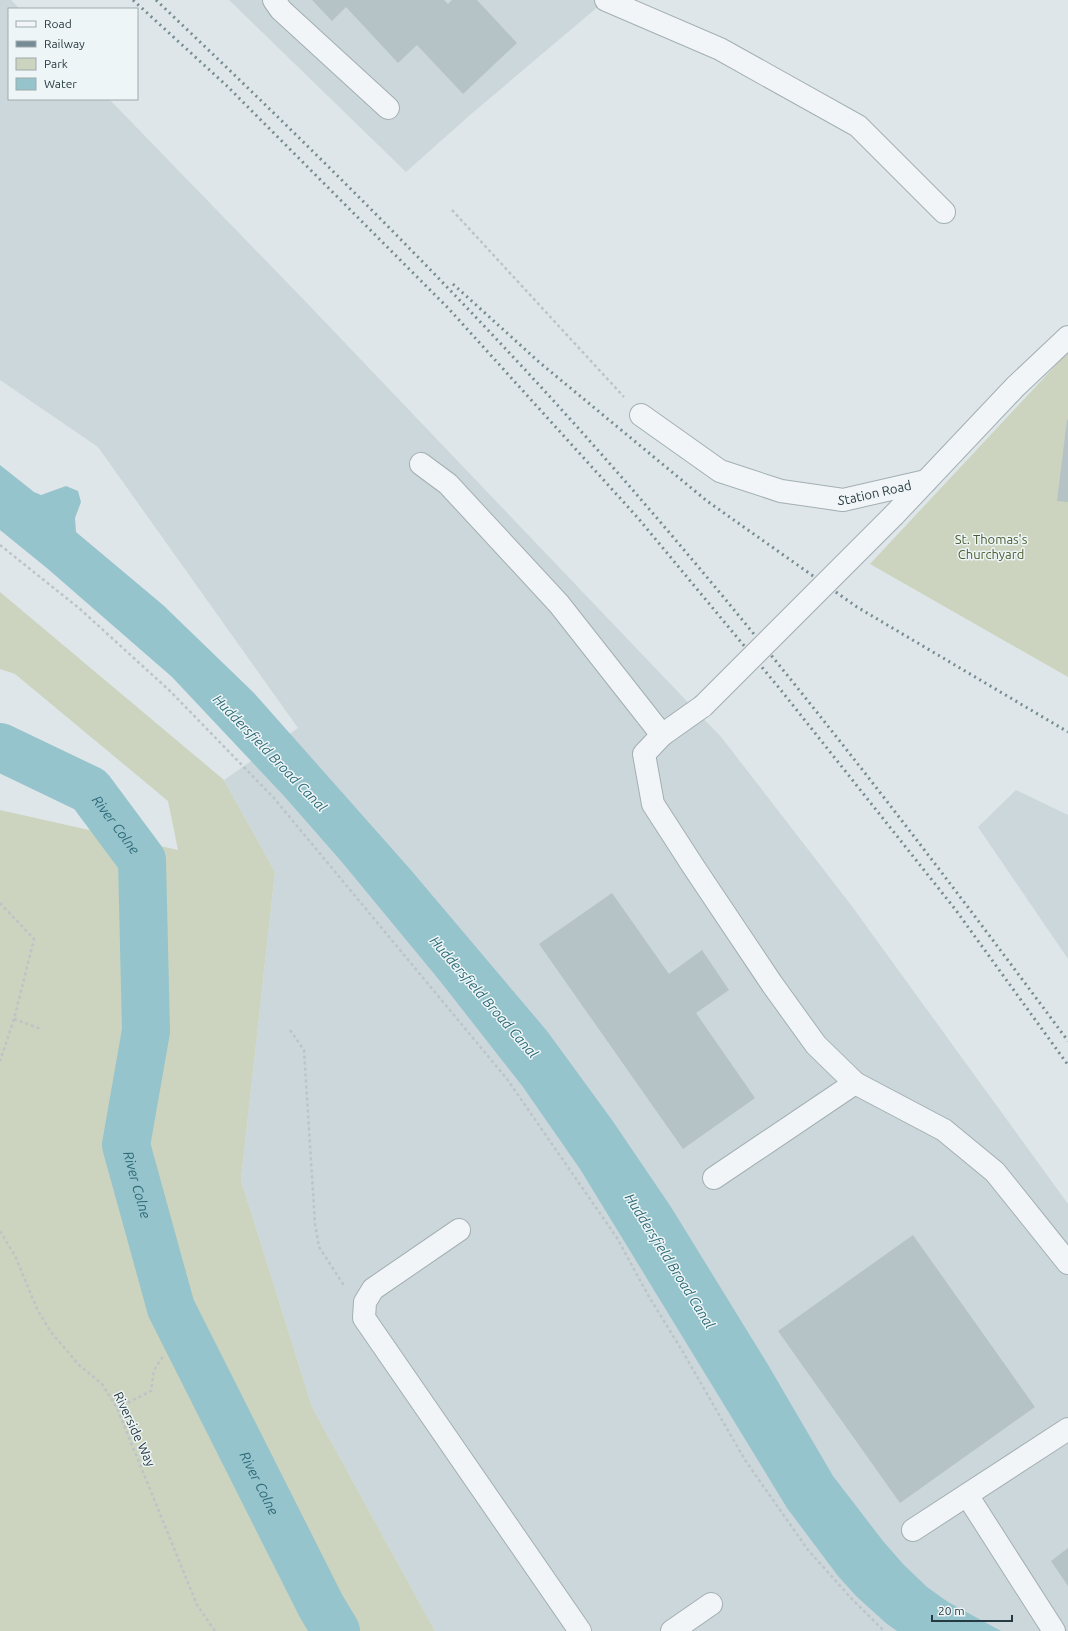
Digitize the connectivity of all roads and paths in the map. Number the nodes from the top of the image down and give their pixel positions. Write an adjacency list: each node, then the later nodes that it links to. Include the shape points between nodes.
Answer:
1 (274, 0): 3 (street, via 281,10)
2 (606, 0): 5 (street, via 720,49 858,126)
3 (388, 108)
4 (452, 210): 7 (path)
5 (944, 212)
6 (1068, 337): 9 (street, Station Road, via 1015,387)
7 (641, 415): 9 (street, Station Road, via 720,471 781,491 843,500)
8 (421, 464): 11 (street, via 448,484 559,604)
9 (926, 481): 11 (street, bridge, via 703,706)
10 (0, 545): 32 (path, via 80,609 170,691 273,797 507,1079 616,1238 745,1460 808,1550)
11 (662, 735): 17 (street, via 644,754 653,804 772,984 816,1045)
12 (0, 903): 13 (path, via 34,939)
13 (14, 1019): 14 (path); 16 (path)
14 (41, 1029)
15 (290, 1030): 22 (path, via 304,1050 315,1224 319,1247)
16 (0, 1061)
17 (855, 1083): 18 (street); 21 (street, via 944,1130 995,1172)
18 (714, 1178)
19 (459, 1230): 22 (street, via 373,1289 365,1302)
20 (0, 1231): 24 (path, Riverside Way, via 15,1256 38,1311 51,1332 80,1365 102,1384)
21 (1068, 1263)
22 (364, 1318): 30 (street)
23 (164, 1355): 24 (path, via 154,1370 151,1391)
24 (117, 1408): 29 (path, Riverside Way, via 197,1605)
25 (1068, 1429): 26 (street)
26 (967, 1495): 27 (street); 33 (street)
27 (913, 1530)
28 (711, 1604): 31 (street)
29 (215, 1631)
30 (580, 1631)
31 (672, 1631)
32 (884, 1631)
33 (1054, 1631)

